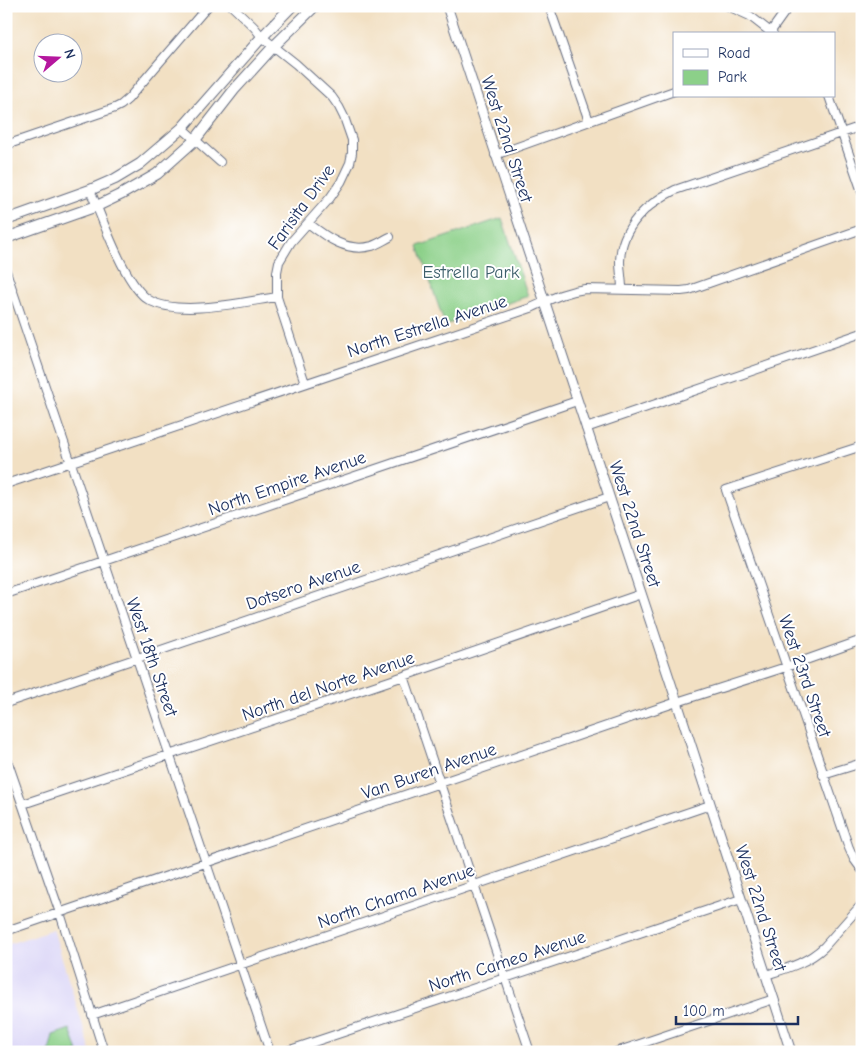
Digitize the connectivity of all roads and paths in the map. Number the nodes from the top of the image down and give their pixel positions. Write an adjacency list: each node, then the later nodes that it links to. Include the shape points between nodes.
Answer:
1 (208, 6): 20 (street, via 121,105)
2 (232, 6): 11 (street)
3 (292, 6): 11 (main road)
4 (315, 6): 12 (main road)
5 (447, 6): 21 (street, West 22nd Street)
6 (549, 6): 15 (street)
7 (728, 6): 9 (street, via 750,16)
8 (789, 6): 10 (street)
9 (770, 32)
10 (772, 32)
11 (262, 37): 12 (street, Farisita Drive); 17 (main road)
12 (274, 46): 19 (main road); 27 (street, Farisita Drive, via 332,97 340,107 352,140 350,163 341,182)
13 (673, 91): 15 (street)
14 (830, 98): 18 (street)
15 (589, 121): 21 (street)
16 (862, 126): 18 (street)
17 (182, 128): 19 (street); 23 (main road, via 140,164 115,180)
18 (842, 133): 24 (street); 32 (street, via 662,196 648,206 624,239 620,264)
19 (195, 140): 22 (street); 25 (main road, via 157,174)
20 (6, 145)
21 (495, 155): 34 (street, West 22nd Street)
22 (220, 162)
23 (90, 190): 25 (street); 26 (main road)
24 (862, 192)
25 (97, 206): 30 (main road); 33 (street, via 119,258 135,287 148,299 166,306 189,308)
26 (6, 220)
27 (308, 223): 29 (street, via 329,239 350,246 370,247); 33 (street, Farisita Drive, via 279,262)
28 (862, 229): 32 (street, North Estrella Avenue, via 689,290)
29 (390, 237)
30 (6, 238)
31 (6, 271): 40 (street, West 18th Street)
32 (622, 289): 34 (street, North Estrella Avenue, via 570,291)
33 (277, 296): 36 (street, Farisita Drive)
34 (544, 301): 36 (street, North Estrella Avenue); 37 (street, West 22nd Street)
35 (862, 334): 38 (street)
36 (305, 383): 40 (street, North Estrella Avenue)
37 (577, 402): 38 (street, West 22nd Street); 43 (street, North Empire Avenue)
38 (586, 428): 42 (street, West 22nd Street)
39 (862, 446): 48 (street, West 23rd Street, via 726,490)
40 (71, 462): 41 (street, North Estrella Avenue); 43 (street, West 18th Street)
41 (6, 484)
42 (609, 497): 45 (street, West 22nd Street); 47 (street, Dotsero Avenue)
43 (104, 560): 44 (street, North Empire Avenue); 47 (street, West 18th Street)
44 (6, 594)
45 (641, 594): 49 (street, North del Norte Avenue); 50 (street, West 22nd Street)
46 (862, 640): 48 (street, Van Buren Avenue)
47 (137, 657): 51 (street, Dotsero Avenue); 52 (street, West 18th Street)
48 (786, 667): 50 (street, Van Buren Avenue); 55 (street, West 23rd Street)
49 (404, 676): 52 (street, North del Norte Avenue); 56 (street)
50 (677, 702): 56 (street, Van Buren Avenue); 58 (street, West 22nd Street)
51 (6, 703)
52 (170, 754): 57 (street, North del Norte Avenue); 59 (street, West 18th Street)
53 (6, 758): 57 (street)
54 (862, 763): 55 (street)
55 (823, 775): 60 (street, West 23rd Street, via 848,848)
56 (440, 783): 59 (street, Van Buren Avenue); 61 (street)
57 (23, 804): 64 (street)
58 (710, 805): 61 (street, North Chama Avenue); 62 (street, West 22nd Street)
59 (206, 862): 64 (street, Van Buren Avenue); 66 (street, West 18th Street)
60 (862, 870)
61 (474, 885): 66 (street, North Chama Avenue); 68 (street)
62 (741, 899): 67 (street, West 22nd Street); 68 (street, North Cameo Avenue)
63 (862, 904): 67 (street, via 817,953 805,961)
64 (60, 913): 65 (street, Van Buren Avenue); 70 (street)
65 (6, 931)
66 (241, 965): 70 (street, North Chama Avenue); 72 (street, West 18th Street)
67 (766, 975): 69 (street, West 22nd Street)
68 (505, 977): 73 (street, North Cameo Avenue); 74 (street)
69 (774, 999): 75 (street); 76 (street, West 22nd Street)
70 (92, 1015): 71 (street)
71 (104, 1052)
72 (270, 1052)
73 (284, 1052)
74 (530, 1052)
75 (616, 1052)
76 (791, 1052)

